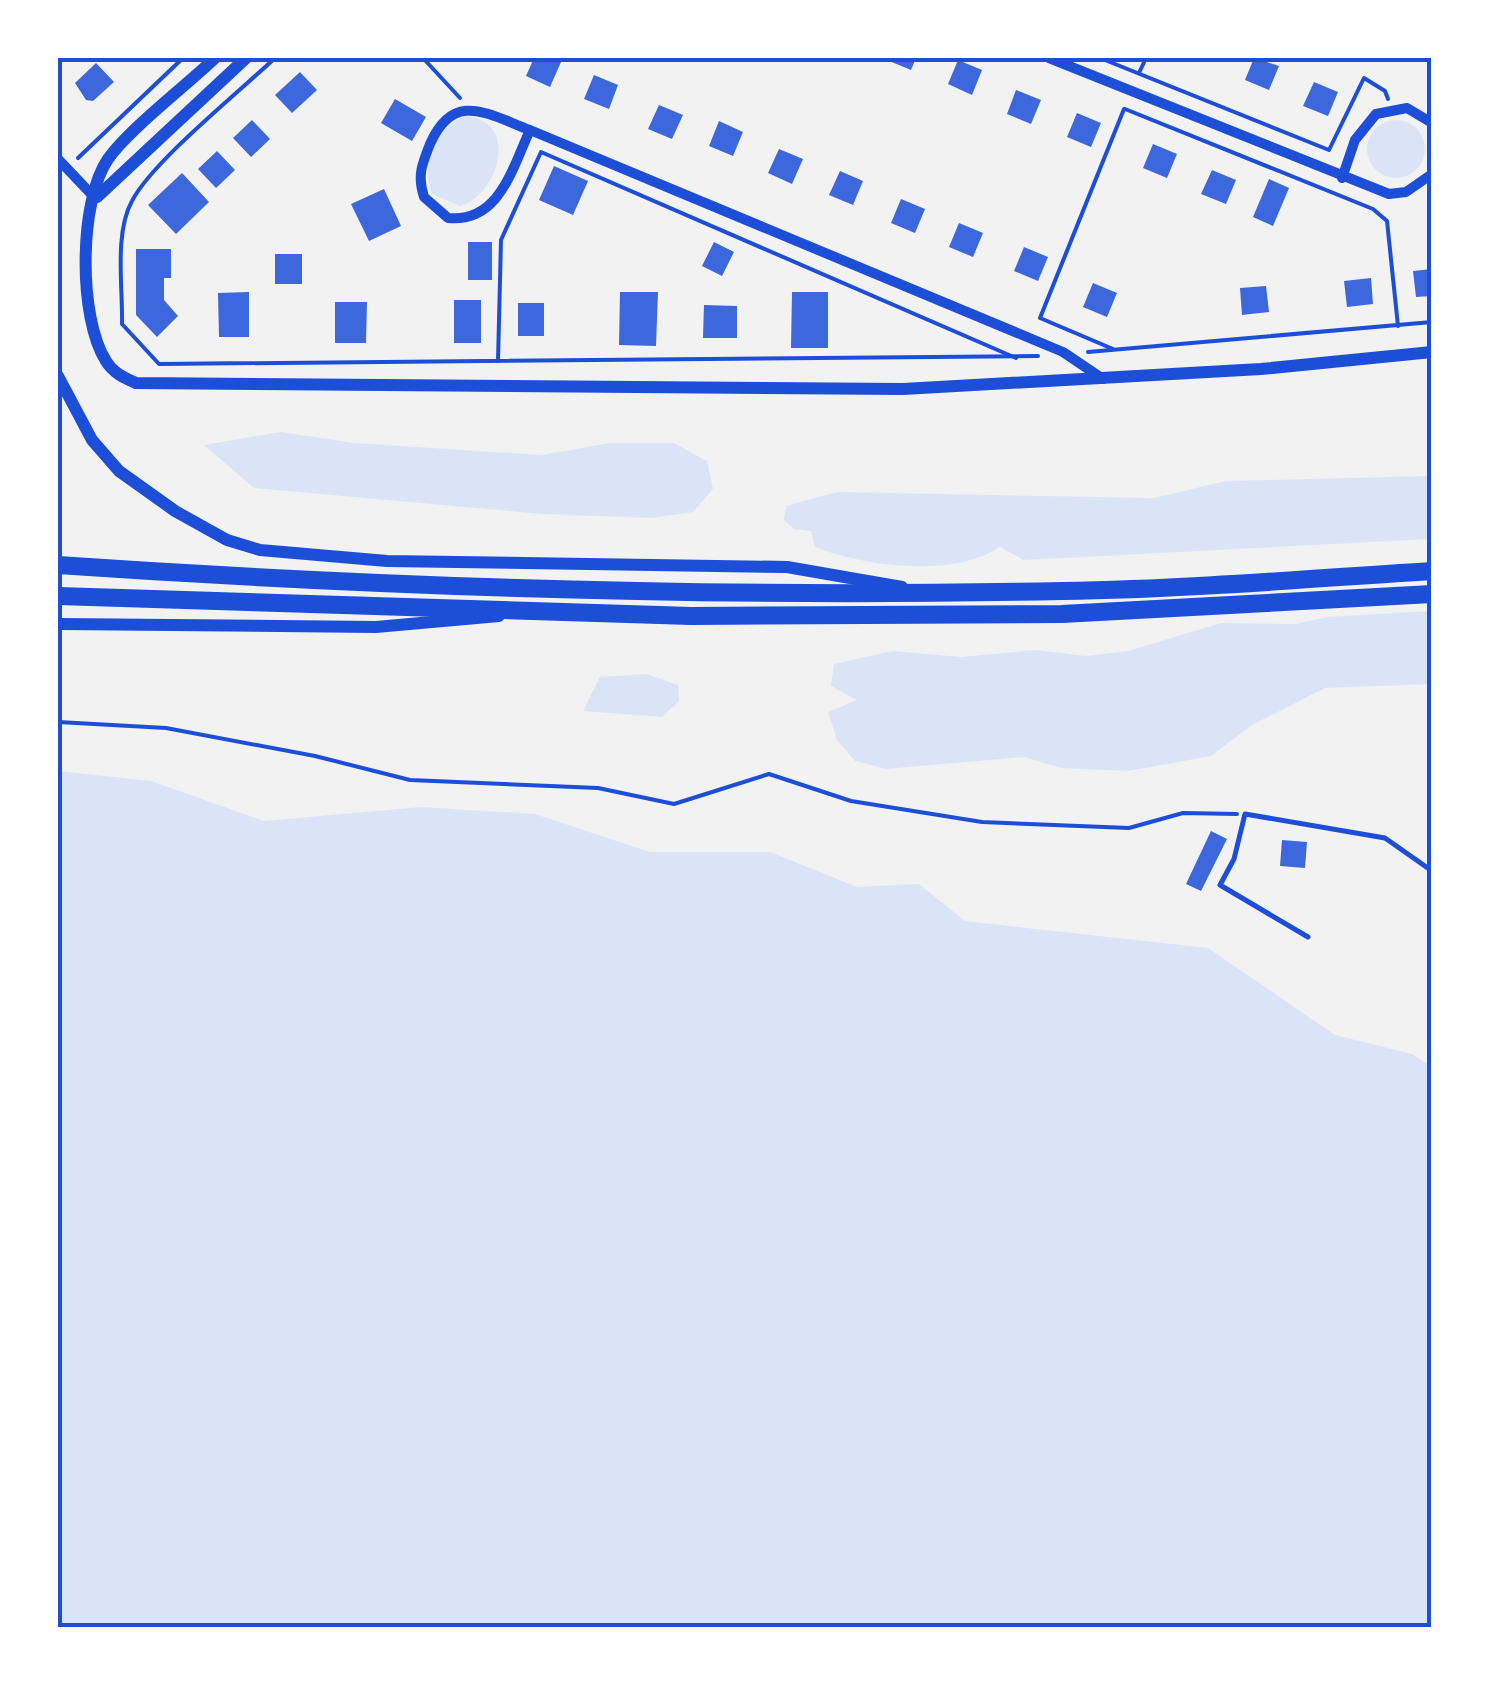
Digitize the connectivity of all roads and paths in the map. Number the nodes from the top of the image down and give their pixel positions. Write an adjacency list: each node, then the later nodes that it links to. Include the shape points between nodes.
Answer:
1 (183, 58): 15 (path)
2 (215, 58): 18 (street, via 108,160)
3 (246, 58): 18 (street)
4 (275, 58): 25 (path, via 131,201 124,226 122,324 159,364)
5 (423, 58): 11 (path)
6 (1049, 58): 17 (street)
7 (1100, 58): 9 (path)
8 (1146, 58): 9 (path)
9 (1139, 74): 10 (path, via 1329,150 1364,78 1385,92)
10 (1391, 108): 12 (street, via 1408,108); 17 (street, via 1364,125)
11 (465, 110): 13 (street); 13 (street, via 439,123 421,166 424,197 448,218 464,220 493,205)
12 (1432, 123)
13 (530, 130): 22 (street)
14 (58, 159): 15 (street)
15 (67, 169): 18 (street)
16 (1432, 174): 17 (street, via 1422,185 1388,194)
17 (1342, 178)
18 (95, 199): 27 (street, via 84,277 94,333 106,362 136,384 754,391)
19 (1432, 322): 20 (path)
20 (1398, 326): 21 (path); 21 (path, via 1386,222 1373,209 1124,109 1040,318)
21 (1118, 351): 22 (path)
22 (1063, 352): 24 (path); 27 (street)
23 (1432, 352): 27 (street)
24 (1019, 359): 25 (path); 25 (path, via 540,152 501,240)
25 (498, 360)
26 (58, 376): 30 (street, via 92,440 119,471 175,511 260,550 387,560 787,567)
27 (1103, 378)
28 (58, 566): 30 (highway, via 432,584)
29 (1432, 571): 30 (highway)
30 (924, 592)
31 (1432, 594): 33 (highway, via 1062,614)
32 (58, 596): 33 (highway)
33 (518, 614): 34 (street, via 376,627)
34 (58, 624)
35 (58, 722): 36 (path, via 166,728 410,780 598,788 674,804 769,774 850,801 982,822 1129,828 1183,813)
36 (1245, 814): 37 (lane, via 1385,838); 38 (lane, via 1220,885)
37 (1432, 870)
38 (1308, 938)

